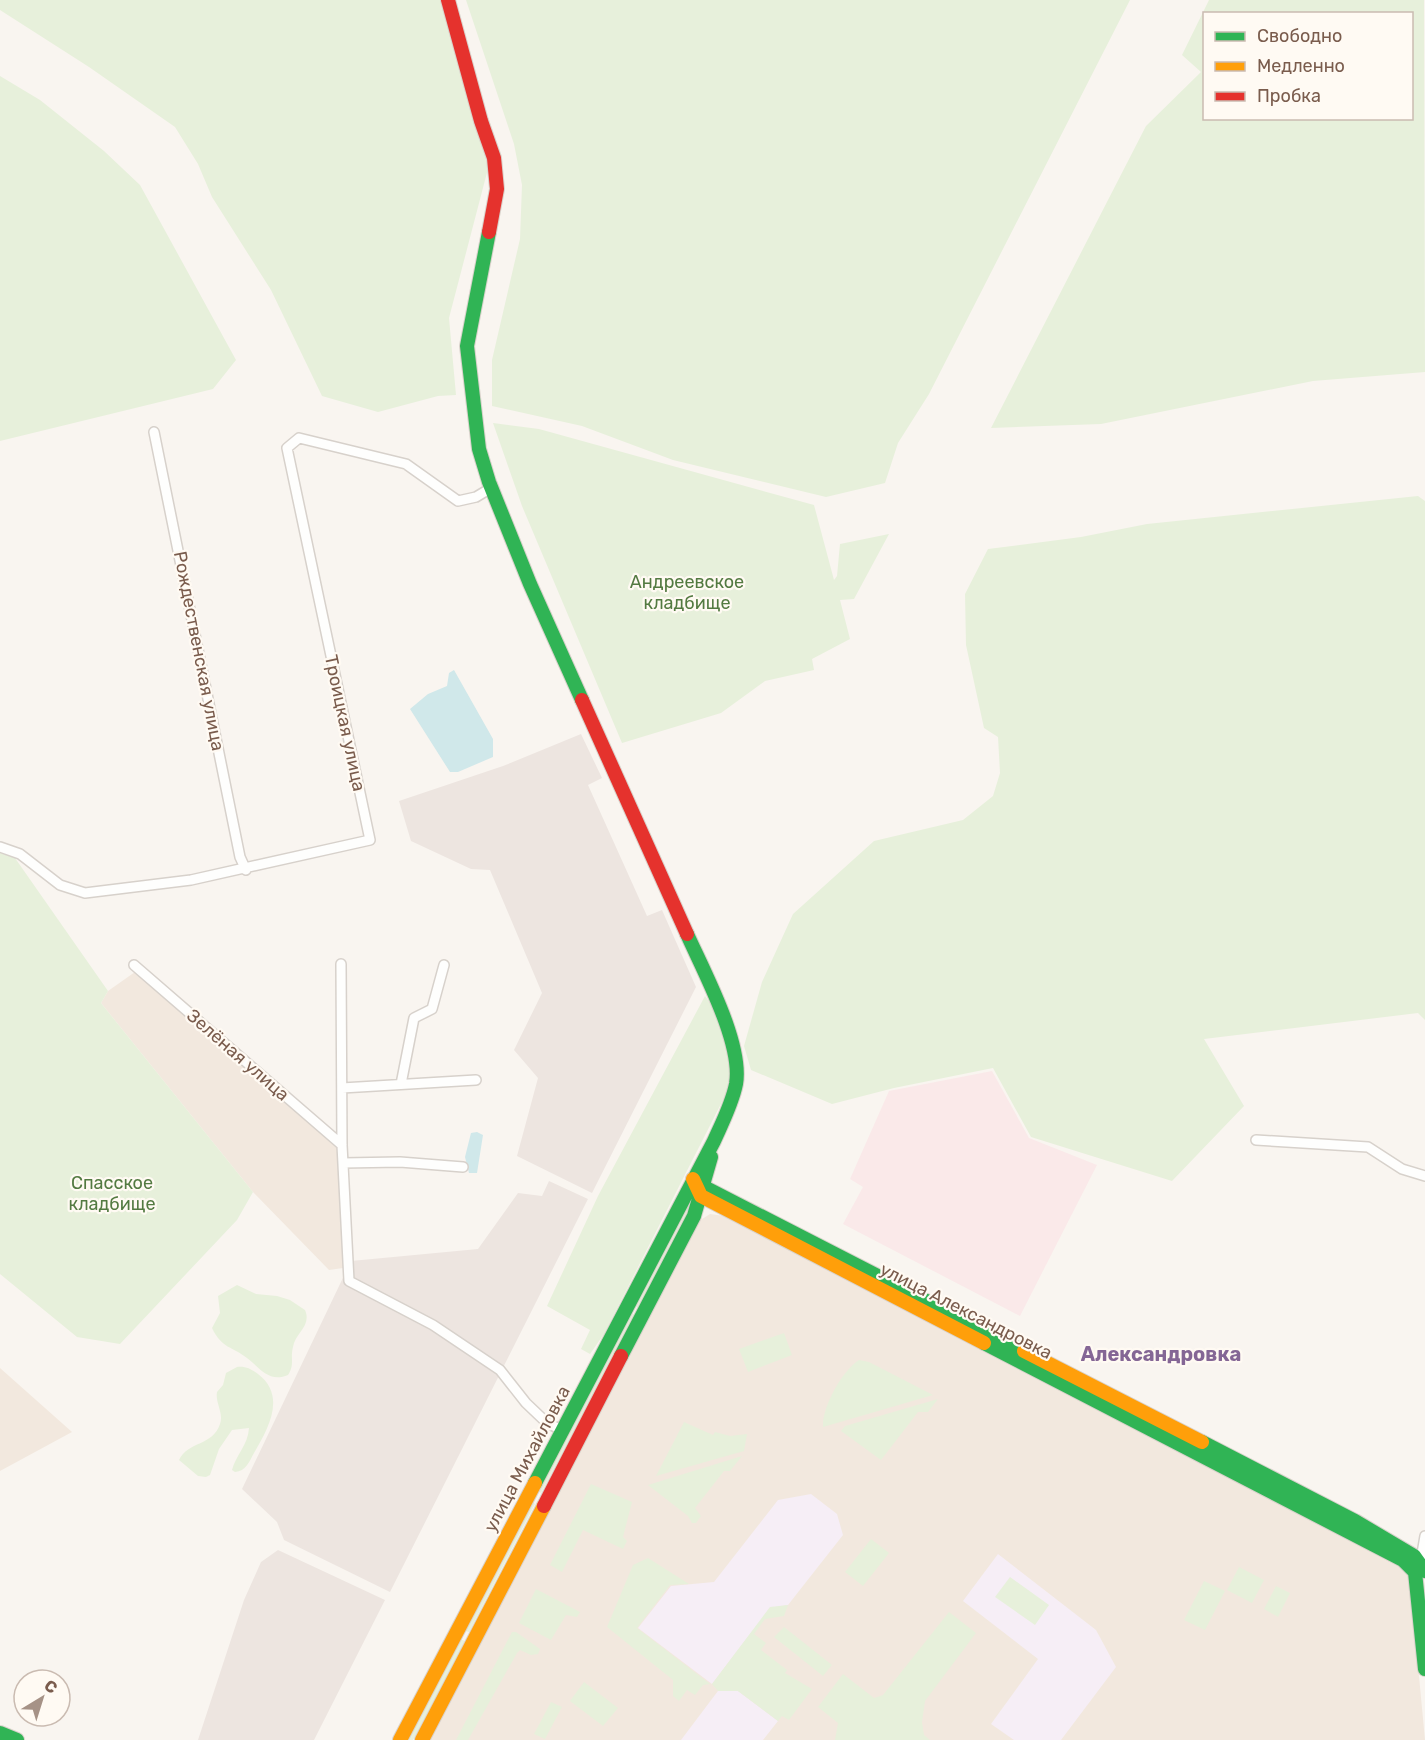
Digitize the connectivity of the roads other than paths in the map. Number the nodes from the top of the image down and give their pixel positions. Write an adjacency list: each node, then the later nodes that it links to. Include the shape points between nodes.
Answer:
1 (448, 0): 3 (main road, via 494,159 497,189 467,346 478,449)
2 (154, 432): 5 (street, Рождественская улица)
3 (491, 488): 5 (street, Троицкая улица, via 458,501 406,464 299,438 287,448 370,840); 13 (main road, via 733,1044 737,1065 735,1089)
4 (0, 847): 5 (street, Троицкая улица, via 20,854 60,885 85,893)
5 (246, 870)
6 (341, 964): 11 (street)
7 (444, 964): 10 (street, via 432,1009 414,1018)
8 (134, 965): 14 (street, Зелёная улица)
9 (476, 1080): 10 (street)
10 (401, 1084): 11 (street)
11 (342, 1088): 14 (street)
12 (1256, 1140): 18 (street, via 1368,1147 1402,1169)
13 (714, 1141): 16 (main road); 19 (main road)
14 (342, 1145): 15 (street)
15 (343, 1163): 17 (street); 22 (street, via 349,1281 433,1325 500,1370 526,1403 547,1423)
16 (709, 1166): 19 (main road); 20 (main road, via 715,1188)
17 (463, 1167)
18 (1425, 1176)
19 (696, 1189): 20 (main road, улица Александровка); 21 (main road, улица Михайловка); 22 (main road, улица Михайловка)
20 (726, 1203): 21 (main road, via 702,1209); 25 (main road, улица Александровка); 25 (main road, улица Александровка, via 1341,1514)
21 (694, 1216): 24 (main road, улица Михайловка)
22 (562, 1430): 23 (main road, улица Михайловка)
23 (528, 1496): 24 (street, via 536,1496); 26 (main road, улица Михайловка)
24 (543, 1504): 27 (main road, улица Михайловка)
25 (1417, 1558): 28 (main road)
26 (458, 1628): 27 (street, via 467,1638); 31 (main road, улица Михайловка)
27 (474, 1637): 32 (main road, улица Михайловка)
28 (1425, 1669)
29 (0, 1733): 30 (main road)
30 (17, 1740)
31 (400, 1740)
32 (422, 1740)

